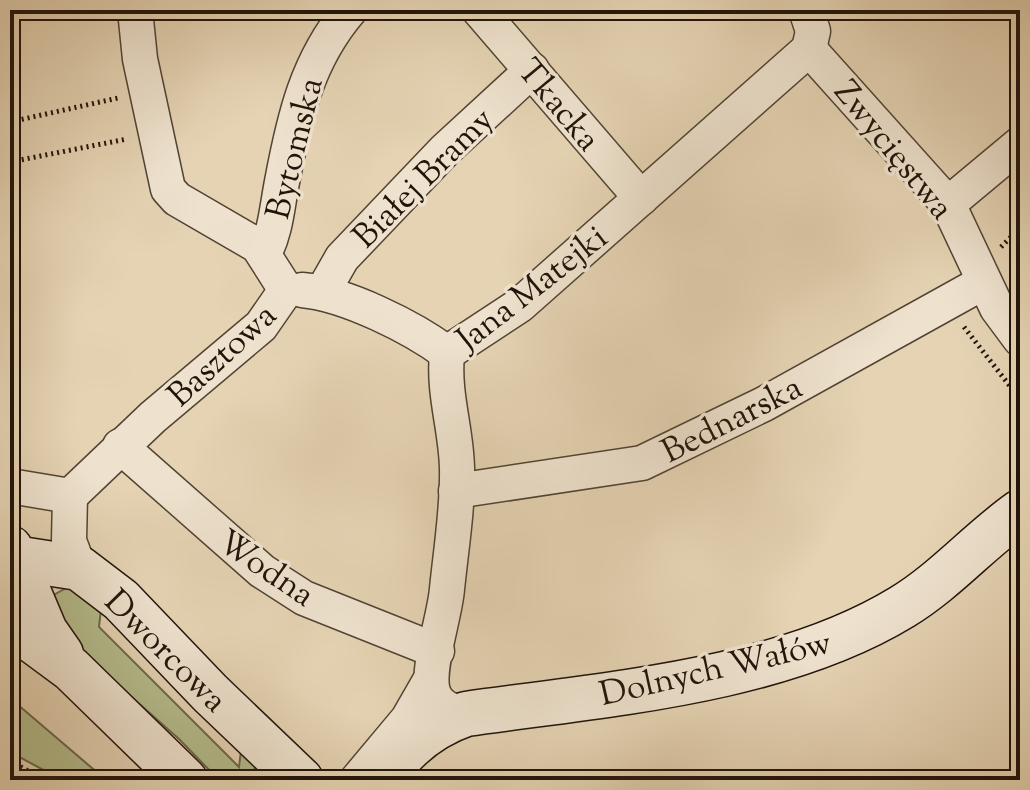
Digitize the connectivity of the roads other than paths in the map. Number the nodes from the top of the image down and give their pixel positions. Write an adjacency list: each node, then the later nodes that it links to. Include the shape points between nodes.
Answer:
1 (135, 10): 9 (street, via 155,133 172,195)
2 (350, 10): 9 (street, Bytomska, via 307,78 274,230)
3 (479, 10): 5 (street, Tkacka)
4 (810, 30): 7 (street, Jana Matejki); 8 (street, Zwycięstwa)
5 (532, 70): 7 (street, Tkacka); 12 (street, Białej Bramy, via 445,150 342,258)
6 (1020, 144): 8 (street)
7 (641, 198): 14 (street, Jana Matejki, via 520,305)
8 (948, 204): 10 (street, Zwycięstwa)
9 (264, 254): 11 (street, Bytomska)
10 (984, 282): 13 (street, Zwycięstwa); 17 (street, Bednarska, via 764,404 642,463)
11 (286, 290): 12 (street, Basztowa); 15 (street, Basztowa, via 261,326)
12 (322, 293): 14 (street, Basztowa, via 427,338)
13 (1020, 339)
14 (447, 353): 17 (street, Jana Matejki, via 444,385)
15 (120, 446): 18 (street, Basztowa); 24 (street, Wodna, via 262,571)
16 (10, 486): 18 (street)
17 (456, 491): 24 (street, Jana Matejki)
18 (70, 496): 21 (street, via 69,541)
19 (1020, 512): 24 (street, Dolnych Wałów, via 923,593 847,635 777,659 661,687)
20 (12, 553): 21 (street, Dworcowa); 23 (street, via 45,631)
21 (79, 568): 26 (street, Dworcowa, via 121,600)
22 (10, 624): 23 (street)
23 (71, 669): 25 (street)
24 (444, 687): 27 (street, via 408,719); 28 (street, Dolnych Wałów, via 443,722)
25 (185, 780)
26 (301, 780)
27 (357, 780)
28 (383, 780)

